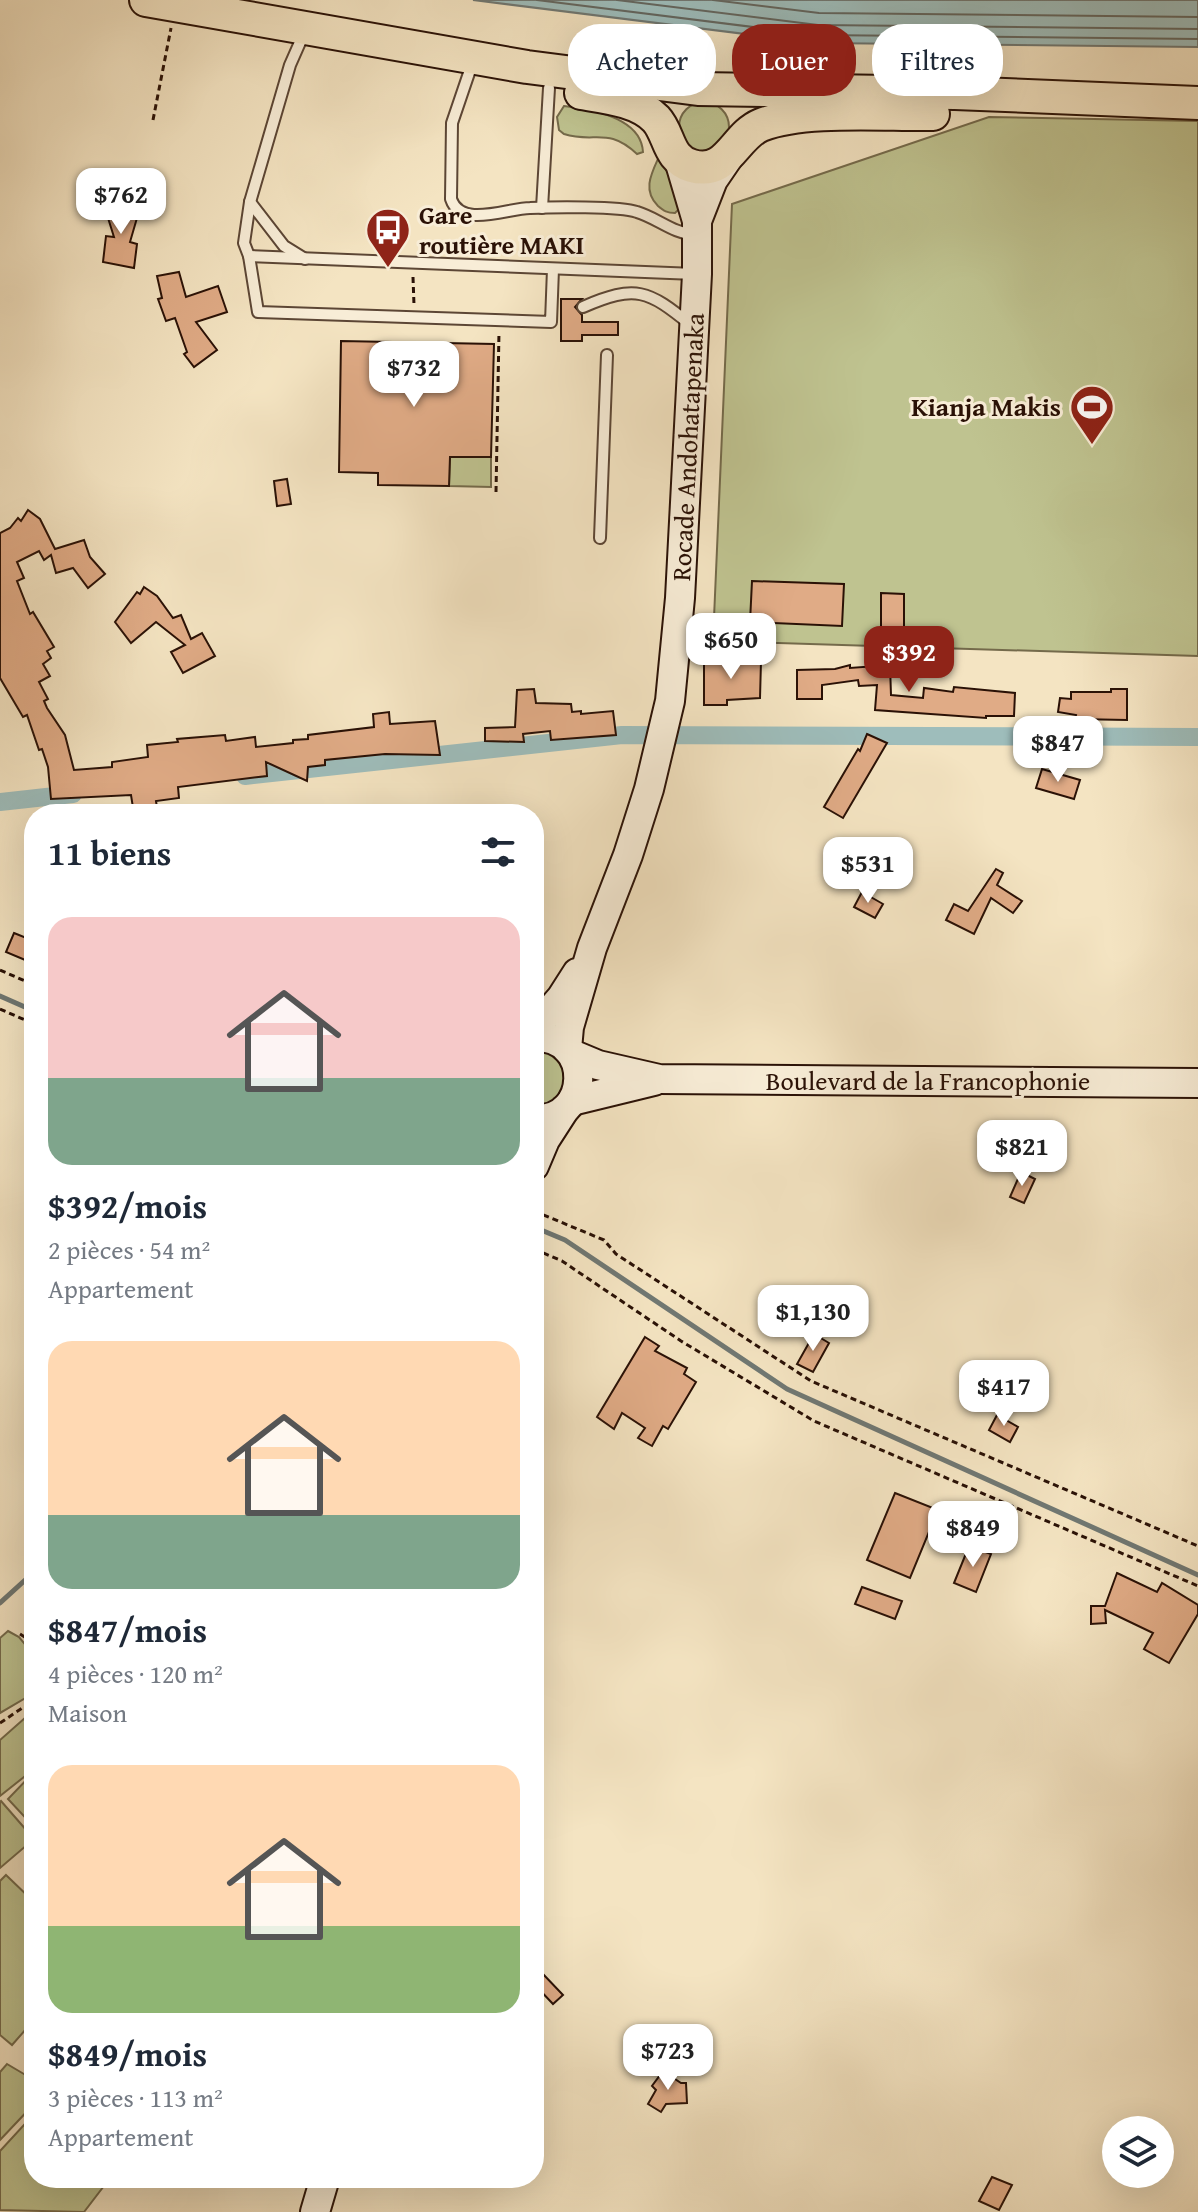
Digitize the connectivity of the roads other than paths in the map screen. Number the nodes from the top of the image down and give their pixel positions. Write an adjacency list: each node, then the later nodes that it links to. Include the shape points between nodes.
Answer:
1 (160, 2): 2 (main road)
2 (306, 30): 3 (main road); 14 (lane, via 290,65)
3 (365, 40): 4 (main road); 5 (main road)
4 (568, 72)
5 (469, 73): 6 (main road); 15 (lane, via 452,123 454,207 462,213 492,214)
6 (549, 88): 13 (main road, via 637,106 657,120); 15 (lane)
7 (716, 89): 10 (main road)
8 (716, 95): 12 (main road, via 734,105 740,117)
9 (681, 96): 13 (main road, via 665,117 663,131)
10 (1120, 102): 11 (main road); 12 (main road, via 1041,112 798,117 754,128)
11 (1198, 103)
12 (734, 150): 13 (main road, via 704,168); 16 (main road, via 713,180)
13 (673, 152): 16 (main road)
14 (250, 202): 17 (lane, via 244,243); 18 (lane, via 284,246)
15 (542, 208): 16 (lane, via 635,211 684,234)
16 (697, 228): 20 (main road, Rocade Andohatapenaka)
17 (249, 256): 18 (lane); 19 (lane, via 258,312 556,319)
18 (306, 260): 19 (lane)
19 (553, 269): 20 (lane)
20 (697, 274): 22 (main road, Rocade Andohatapenaka)
21 (583, 307): 22 (lane, via 615,293 647,294)
22 (694, 327): 25 (main road, Rocade Andohatapenaka, via 670,701 645,802)
23 (607, 355): 24 (lane)
24 (600, 538)
25 (592, 948): 26 (main road); 28 (main road, via 569,1027)
26 (544, 1018)
27 (544, 1039): 28 (main road)
28 (571, 1052): 29 (main road, via 598,1065); 31 (main road, via 579,1086)
29 (659, 1079): 30 (main road, Boulevard de la Francophonie); 31 (main road)
30 (1198, 1083)
31 (569, 1105): 32 (main road); 33 (main road)
32 (544, 1118)
33 (544, 1142)
34 (322, 2188): 35 (main road)
35 (315, 2212)

